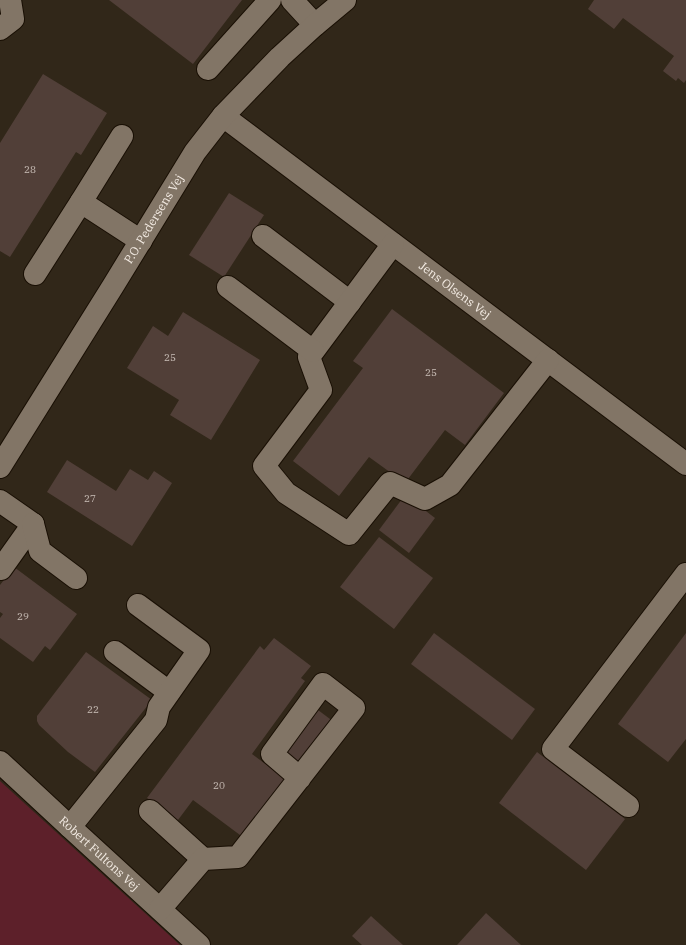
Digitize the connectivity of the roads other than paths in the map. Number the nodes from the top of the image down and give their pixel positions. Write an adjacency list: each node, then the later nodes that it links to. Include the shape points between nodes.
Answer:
1 (10, 0): 6 (street, via 13,19)
2 (270, 0): 7 (street)
3 (292, 0): 5 (street)
4 (345, 0): 5 (street, P.O. Pedersens Vej)
5 (315, 25): 8 (street, P.O. Pedersens Vej)
6 (0, 29)
7 (208, 69)
8 (223, 116): 12 (street, P.O. Pedersens Vej, via 195,152); 13 (street, Jens Olsens Vej)
9 (122, 136): 10 (street)
10 (81, 202): 12 (street); 14 (street)
11 (263, 236): 16 (street)
12 (142, 240): 20 (street, P.O. Pedersens Vej)
13 (393, 244): 16 (street); 18 (street, Jens Olsens Vej)
14 (34, 274)
15 (228, 287): 17 (street)
16 (350, 302): 17 (street)
17 (313, 351): 18 (street, via 309,357 321,390 264,466 286,493 349,534 390,483 425,499 450,485)
18 (548, 360): 19 (street, Jens Olsens Vej)
19 (686, 464)
20 (0, 466)
21 (0, 501): 22 (street)
22 (33, 524): 23 (street); 25 (street, via 40,552)
23 (1, 569)
24 (686, 574): 31 (street, via 553,749)
25 (76, 578)
26 (138, 605): 28 (street, via 199,650)
27 (115, 652): 28 (street)
28 (169, 692): 33 (street, via 159,707 156,720)
29 (0, 762): 33 (street, Robert Fultons Vej)
30 (300, 778): 34 (street, via 238,857)
31 (628, 806)
32 (150, 811): 34 (street)
33 (70, 827): 35 (street, Robert Fultons Vej)
34 (203, 859): 35 (street)
35 (160, 909): 36 (street, Robert Fultons Vej)
36 (199, 945)

